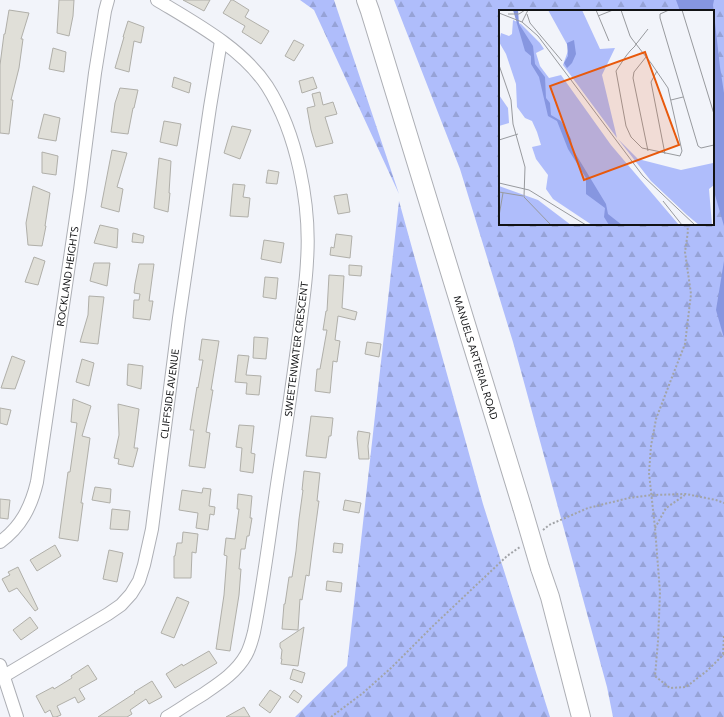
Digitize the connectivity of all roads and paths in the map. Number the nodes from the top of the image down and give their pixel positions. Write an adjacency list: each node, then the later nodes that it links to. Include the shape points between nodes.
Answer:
1 (108, 0): 11 (street, ROCKLAND HEIGHTS, via 95,73 37,482 34,496 22,519)
2 (157, 0): 4 (street, SWEETENWATER CRESCENT)
3 (366, 0): 19 (main road, MANUELS ARTERIAL ROAD, bridge, via 550,597)
4 (221, 41): 15 (street, CLIFFSIDE AVENUE, via 179,318 152,529 144,565 131,594 108,614); 17 (street, SWEETENWATER CRESCENT, via 247,62 266,84 288,129 306,198 307,261 291,392 257,618 250,644 246,655 232,673)
5 (687, 225): 7 (path, via 685,252 691,294 685,344 656,419 649,473)
6 (686, 494): 7 (path); 8 (path); 9 (path, via 666,508)
7 (652, 495): 9 (path); 10 (path, via 588,508)
8 (724, 503)
9 (655, 528): 14 (path, via 660,592 655,676 670,688 686,687)
10 (543, 529)
11 (0, 542)
12 (524, 543): 18 (path, via 363,694)
13 (724, 636): 14 (path)
14 (723, 655)
15 (2, 670): 16 (street)
16 (17, 717)
17 (167, 717)
18 (331, 717)
19 (581, 717)

